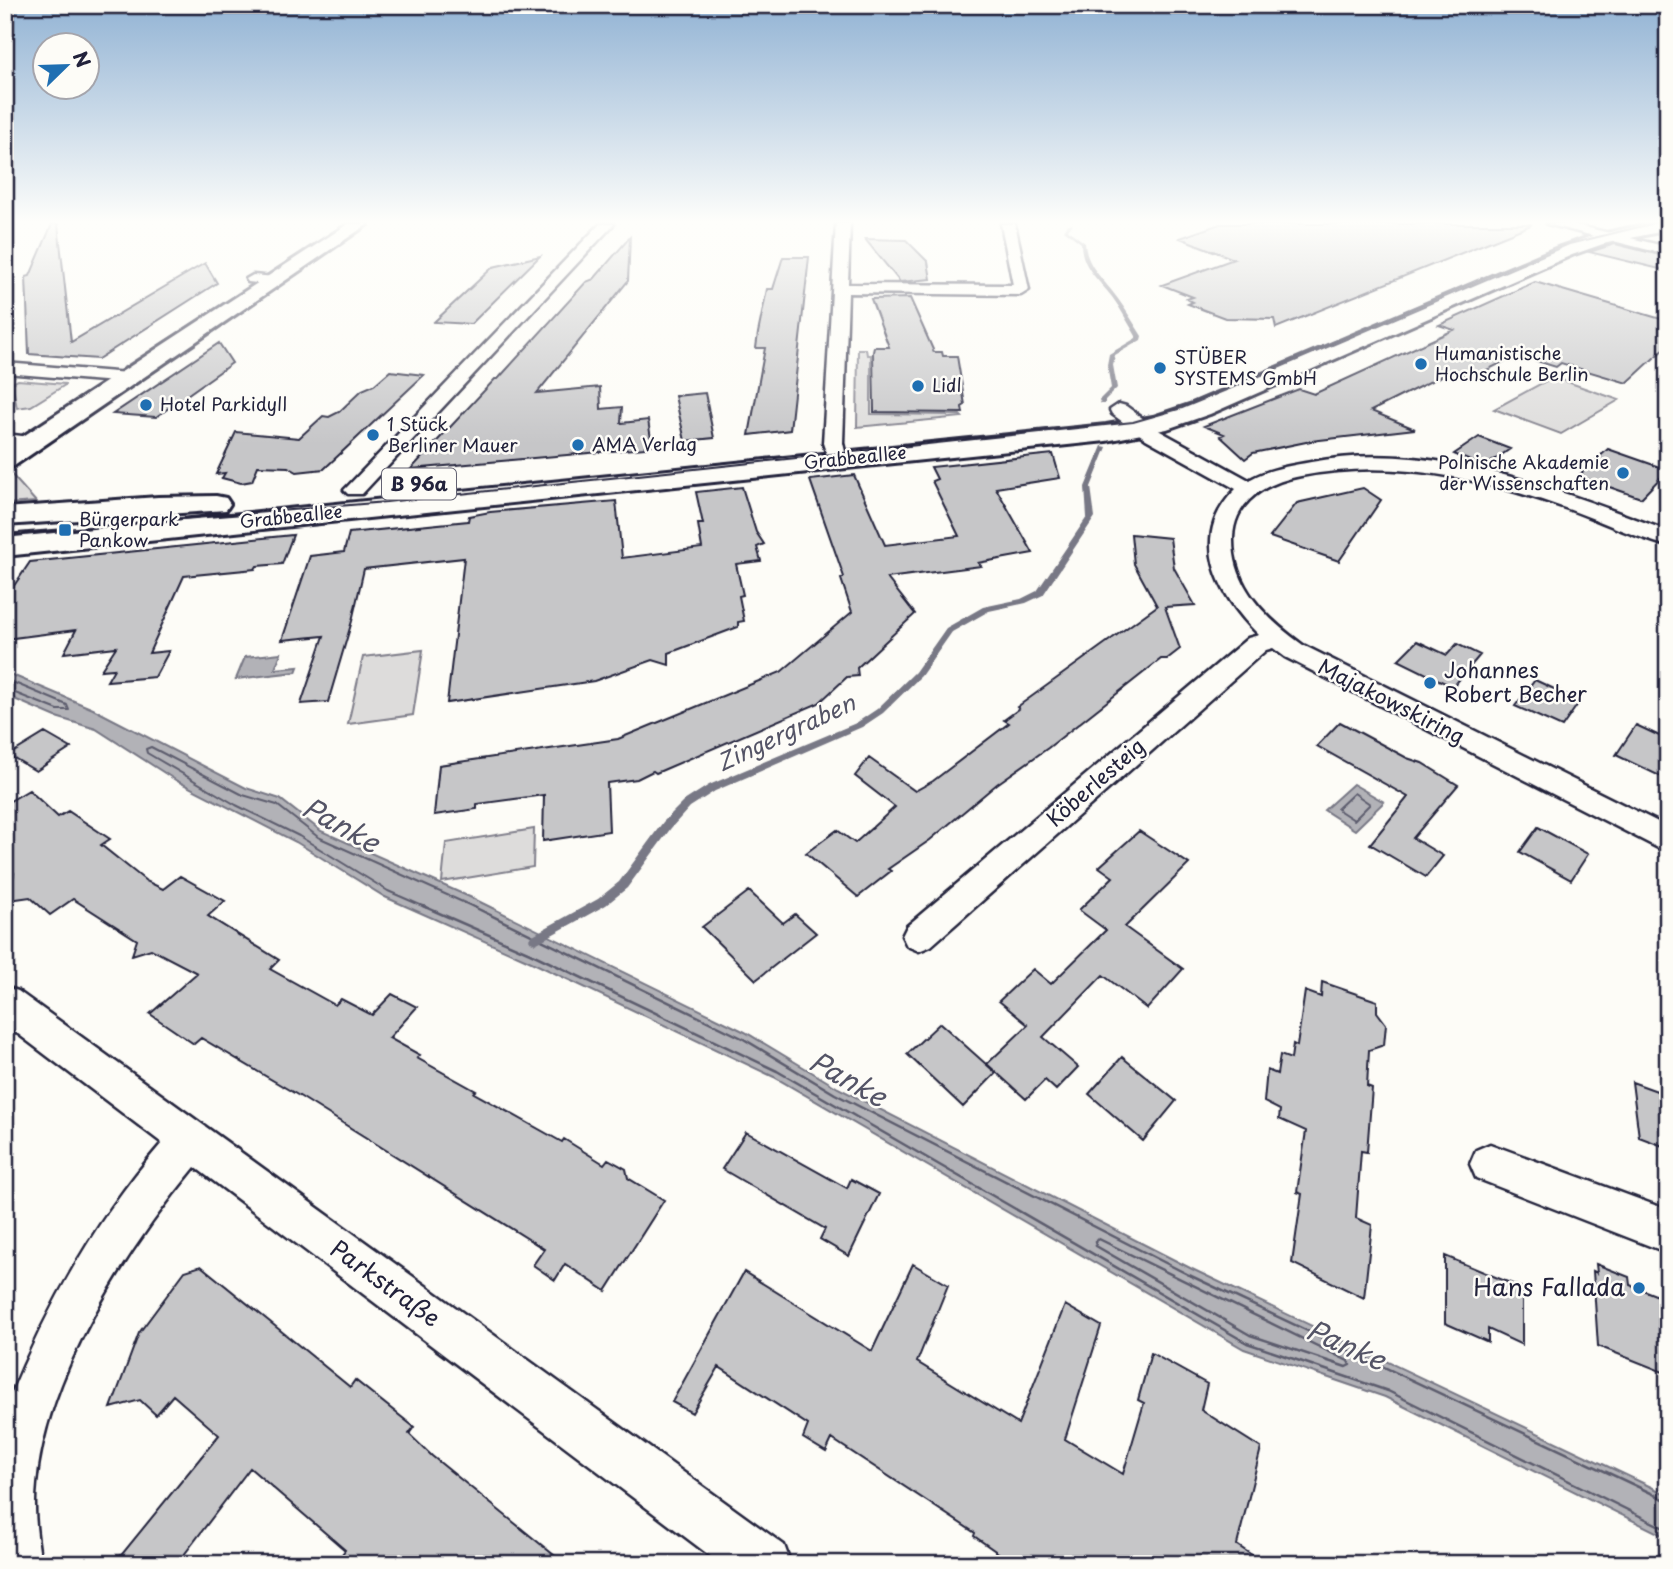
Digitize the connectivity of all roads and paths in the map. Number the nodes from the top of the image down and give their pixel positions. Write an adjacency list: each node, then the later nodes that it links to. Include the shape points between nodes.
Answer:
1 (225, 297): 9 (main road)
2 (250, 297): 10 (main road)
3 (538, 297): 19 (street)
4 (842, 297): 16 (street)
5 (1409, 297): 7 (main road)
6 (1456, 297): 13 (main road, Grabbeallee / B 96a, via 1201,409)
7 (1329, 330)
8 (5, 368): 9 (street)
9 (103, 376): 10 (street); 14 (main road)
10 (128, 378): 15 (main road)
11 (1181, 391): 12 (main road, Grabbeallee / B 96a)
12 (1119, 410): 13 (street); 16 (main road, Grabbeallee / B 96a)
13 (1140, 427): 16 (main road, Grabbeallee / B 96a); 18 (street)
14 (5, 438): 15 (street)
15 (32, 442): 17 (main road)
16 (835, 452): 19 (main road, Grabbeallee / B 96a); 22 (main road, Grabbeallee / B 96a, via 136,536)
17 (5, 460)
18 (1249, 488): 21 (street, Majakowskiring, via 1275,476 1328,465 1424,464 1550,495); 23 (street, Majakowskiring, via 1230,506 1223,522 1223,567 1234,590)
19 (355, 490): 20 (main road, Grabbeallee / B 96a)
20 (5, 517)
21 (1668, 539)
22 (5, 547)
23 (1277, 639): 24 (street, Majakowskiring, via 1309,661); 25 (street, Köberlesteig, via 1257,644)
24 (1668, 841)
25 (919, 936)
26 (5, 1003): 27 (street, Parkstraße)
27 (190, 1141): 30 (street, via 108,1248 50,1360 22,1433 12,1475); 31 (street, Parkstraße)
28 (1490, 1164): 29 (street)
29 (1668, 1232)
30 (15, 1564)
31 (765, 1564)

